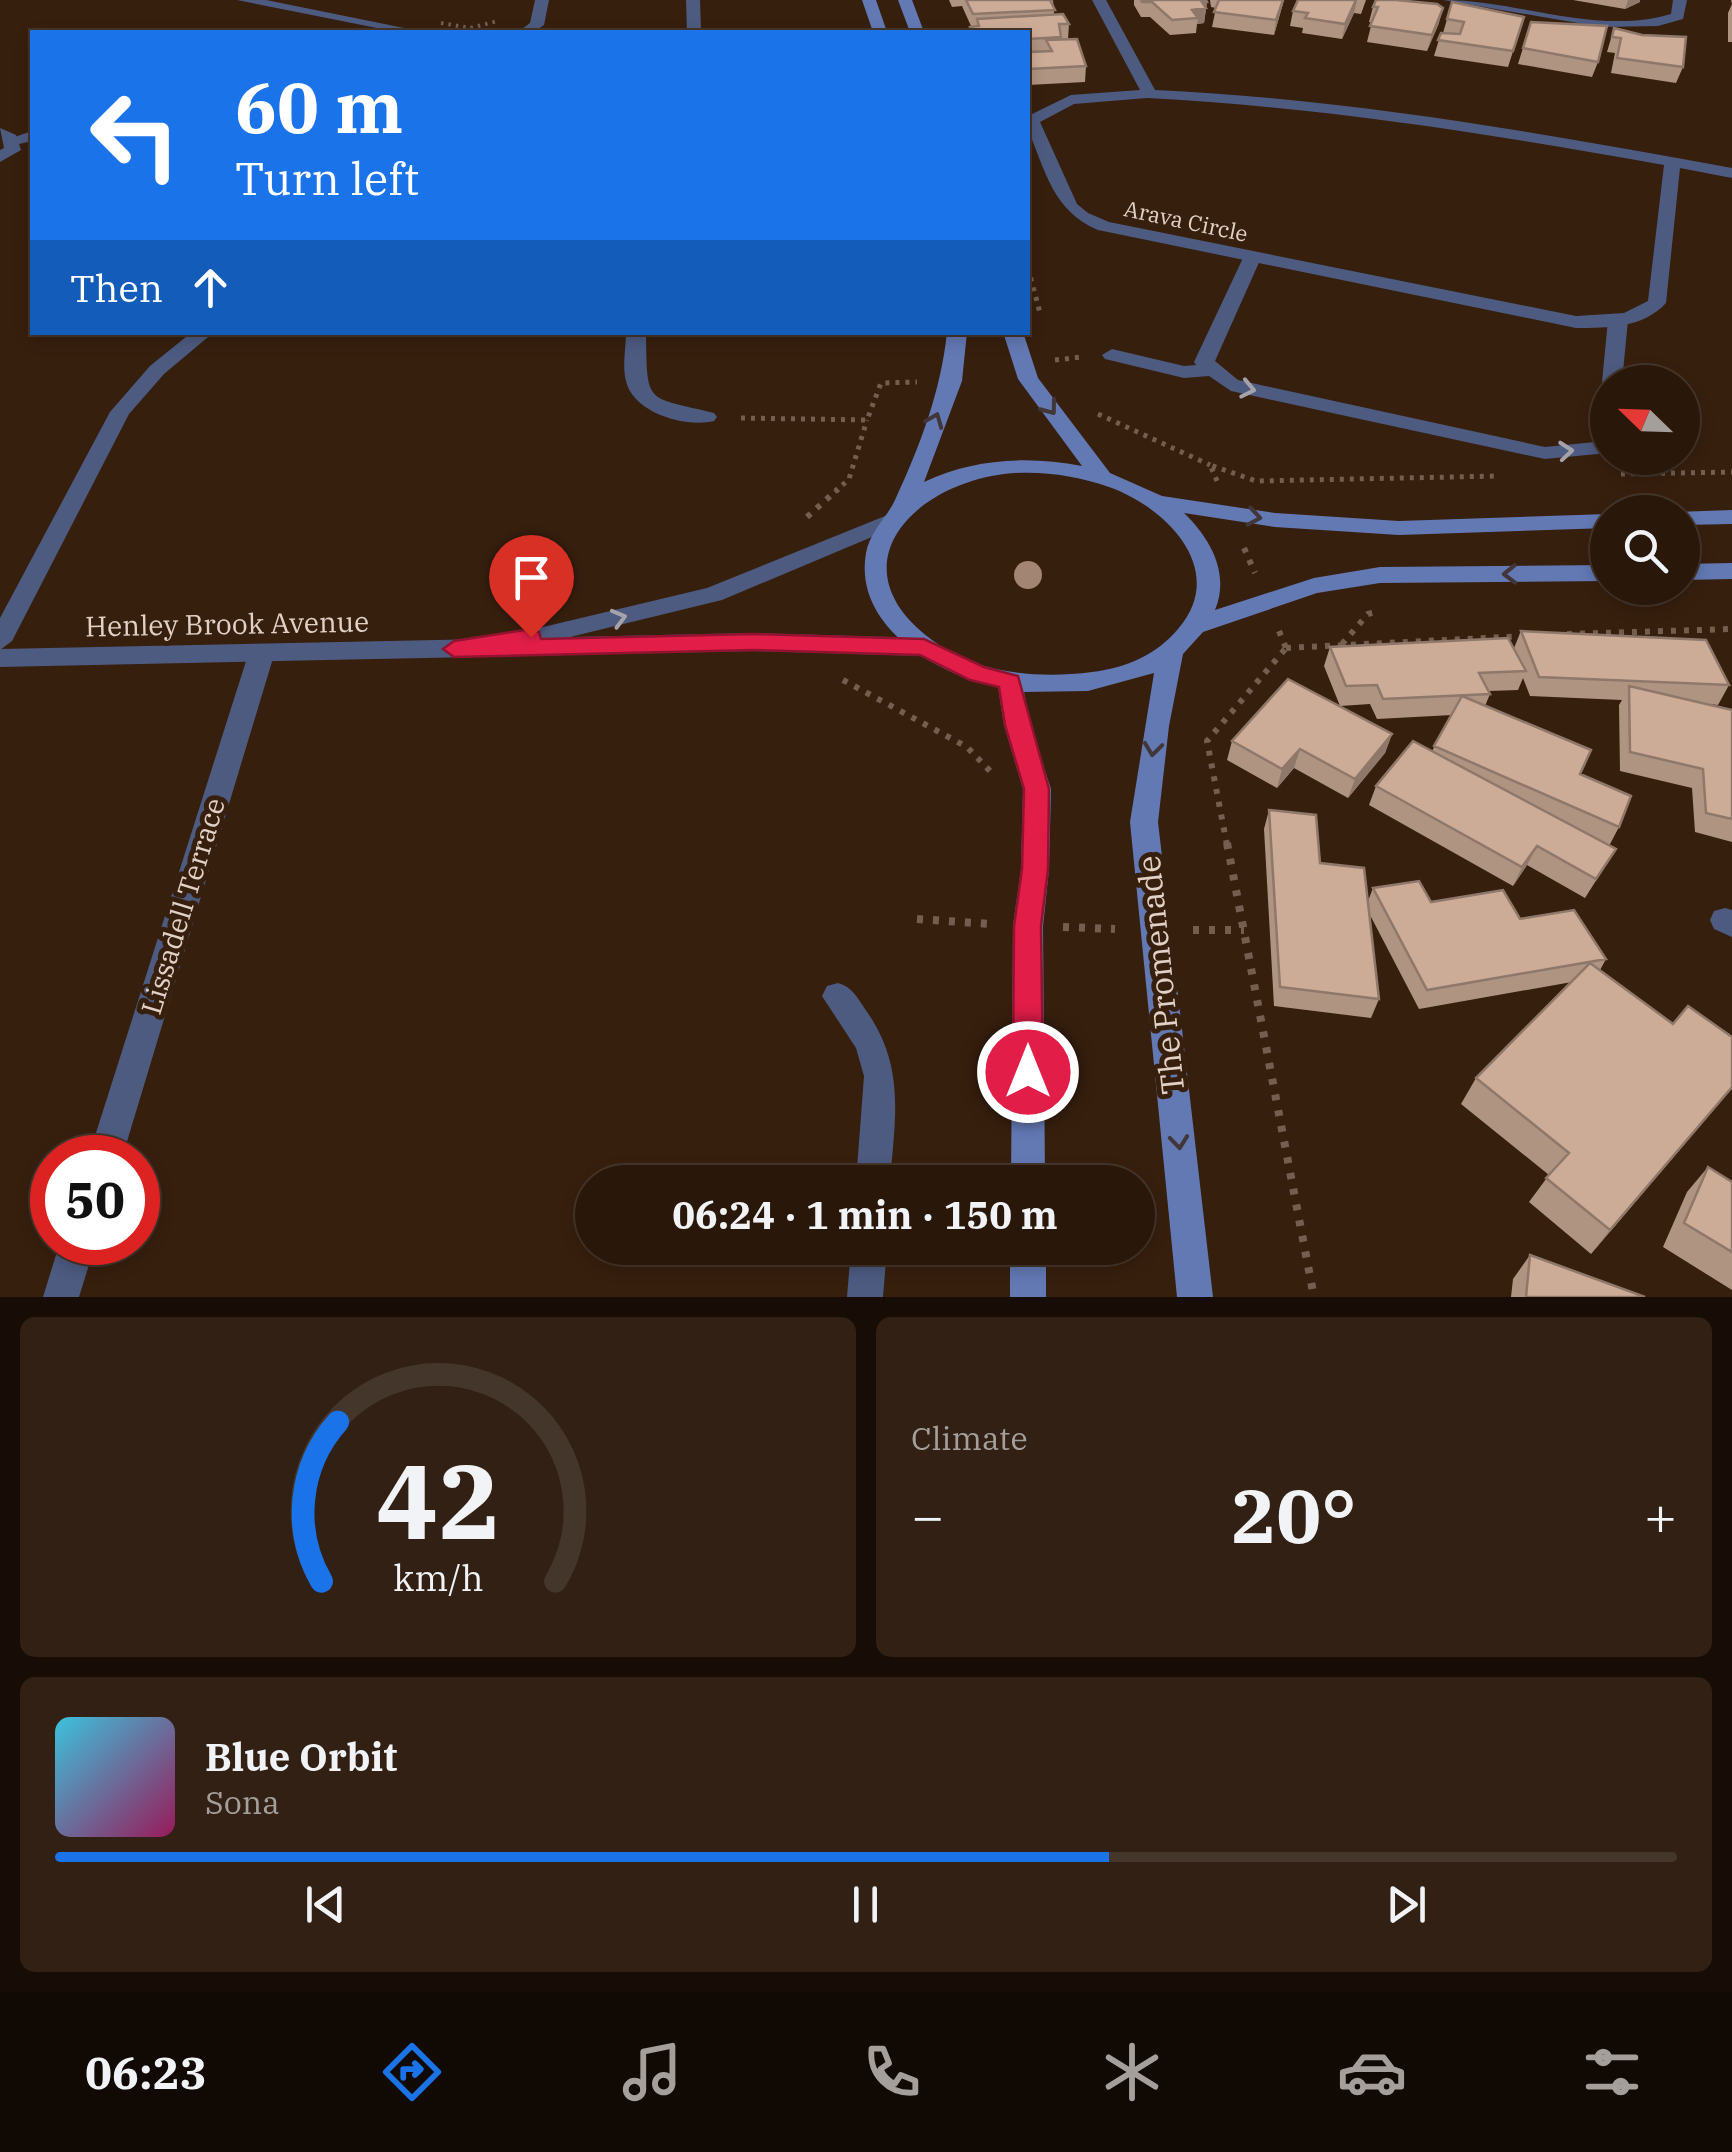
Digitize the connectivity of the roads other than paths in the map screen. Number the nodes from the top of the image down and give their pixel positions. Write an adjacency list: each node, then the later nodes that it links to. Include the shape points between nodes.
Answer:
1 (244, 0): 9 (street)
2 (542, 0): 10 (street, via 537,24)
3 (692, 0): 11 (street)
4 (869, 0): 12 (main road)
5 (905, 0): 13 (main road)
6 (1099, 0): 14 (street)
7 (1450, 0): 8 (street, via 1634,25 1667,22 1678,16)
8 (1680, 0)
9 (407, 30)
10 (528, 30)
11 (694, 30)
12 (879, 30)
13 (916, 30)
14 (1150, 94): 17 (street, Arava Circle, via 1317,105); 19 (street, Arava Circle, via 1077,96 1037,110 1030,120 1070,206 1128,234)
15 (6, 137): 16 (street, via 13,150)
16 (0, 158)
17 (1672, 162): 18 (street, Arava Circle); 20 (street, via 1656,303)
18 (1732, 172)
19 (1252, 258): 20 (street, Arava Circle, via 1576,322); 27 (street, via 1204,362)
20 (1618, 320): 26 (street)
21 (201, 335): 40 (street, via 157,370 120,412)
22 (636, 335): 28 (street, via 636,383 644,396 657,406)
23 (957, 335): 32 (main road, one-way to 23, via 952,381)
24 (1014, 335): 30 (main road, one-way to 30, via 1028,379)
25 (1112, 355): 27 (street, via 1184,372)
26 (1614, 365)
27 (1213, 370): 29 (street, one-way to 29, via 1231,385 1545,453)
28 (707, 417)
29 (1590, 449)
30 (1102, 476): 31 (main road); 32 (main road, via 1043,466 971,472 934,486)
31 (1158, 502): 35 (main road, one-way to 35, via 1275,520 1399,528); 39 (main road, via 1188,528 1206,559 1210,592)
32 (897, 513): 41 (main road, via 876,551 876,585 892,618); 42 (street, Henley Brook Avenue, one-way to 32, via 570,631 714,594)
33 (1732, 517): 34 (main road)
34 (1700, 518)
35 (1590, 522)
36 (1732, 571): 38 (main road)
37 (1590, 572): 39 (main road, one-way to 39, via 1380,575 1314,586)
38 (1700, 572)
39 (1198, 625): 43 (main road)
40 (0, 641)
41 (924, 647): 42 (street, Henley Brook Avenue, via 753,642); 46 (main road)
42 (454, 649): 44 (street, Henley Brook Avenue)
43 (1171, 653): 46 (main road, via 1126,676 1070,686); 57 (main road, The Promenade, one-way to 57, via 1144,822)
44 (261, 655): 45 (street, Henley Brook Avenue); 48 (street, Lissadell Terrace)
45 (0, 658)
46 (1010, 682): 50 (main road, via 1037,789 1028,926)
47 (838, 996): 49 (street, via 871,1042 880,1076)
48 (112, 1135)
49 (874, 1165)
50 (1028, 1165)
51 (71, 1265): 54 (street)
52 (867, 1265): 55 (street)
53 (1028, 1265): 56 (main road)
54 (61, 1297)
55 (865, 1297)
56 (1028, 1297)
57 (1196, 1297)

